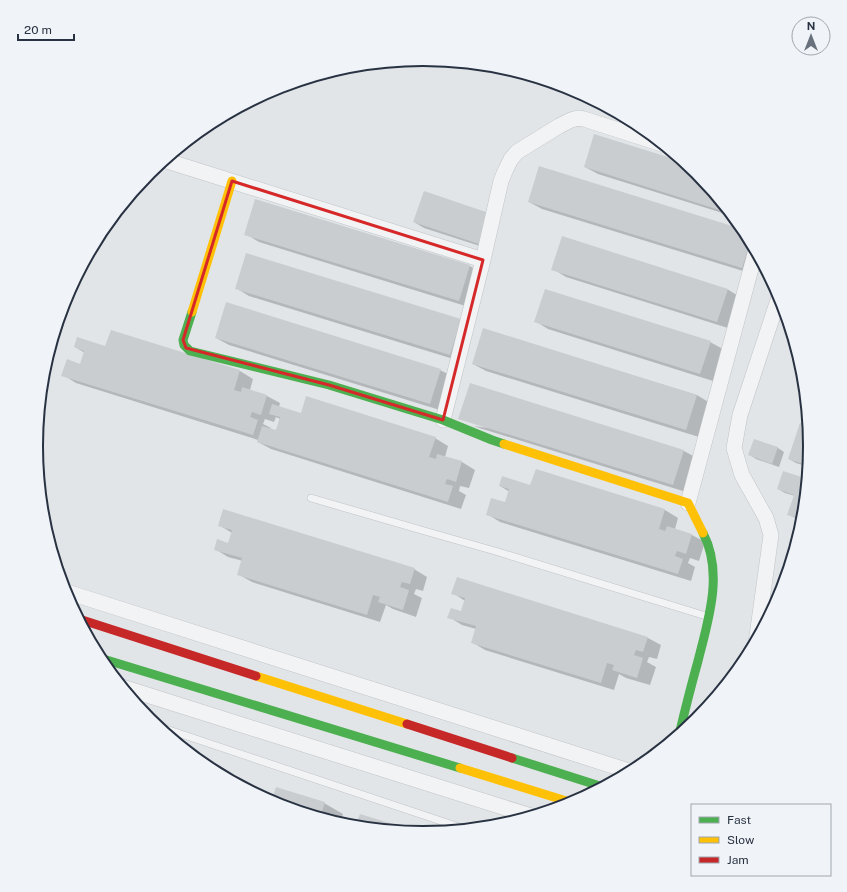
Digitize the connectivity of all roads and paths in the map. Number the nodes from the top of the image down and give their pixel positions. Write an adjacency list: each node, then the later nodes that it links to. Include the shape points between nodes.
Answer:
1 (649, 140): 5 (street, via 578,118 559,126 517,152 501,181)
2 (171, 162): 3 (street)
3 (232, 181): 5 (street); 7 (main road, via 182,340 186,348 328,385)
4 (754, 258): 9 (street)
5 (483, 260): 7 (street)
6 (777, 305): 13 (street, via 740,415 734,448 742,474 766,518 771,535)
7 (442, 420): 9 (main road, via 492,440)
8 (311, 498): 11 (lane, via 496,551)
9 (688, 503): 11 (main road, via 708,542 712,559 713,581)
10 (73, 594): 18 (street)
11 (708, 617): 16 (main road)
12 (86, 621): 19 (main road)
13 (758, 627)
14 (110, 661): 20 (main road)
15 (131, 690): 21 (street)
16 (681, 725)
17 (172, 731): 22 (lane)
18 (624, 769)
19 (596, 785)
20 (563, 800)
21 (523, 814)
22 (454, 825)

